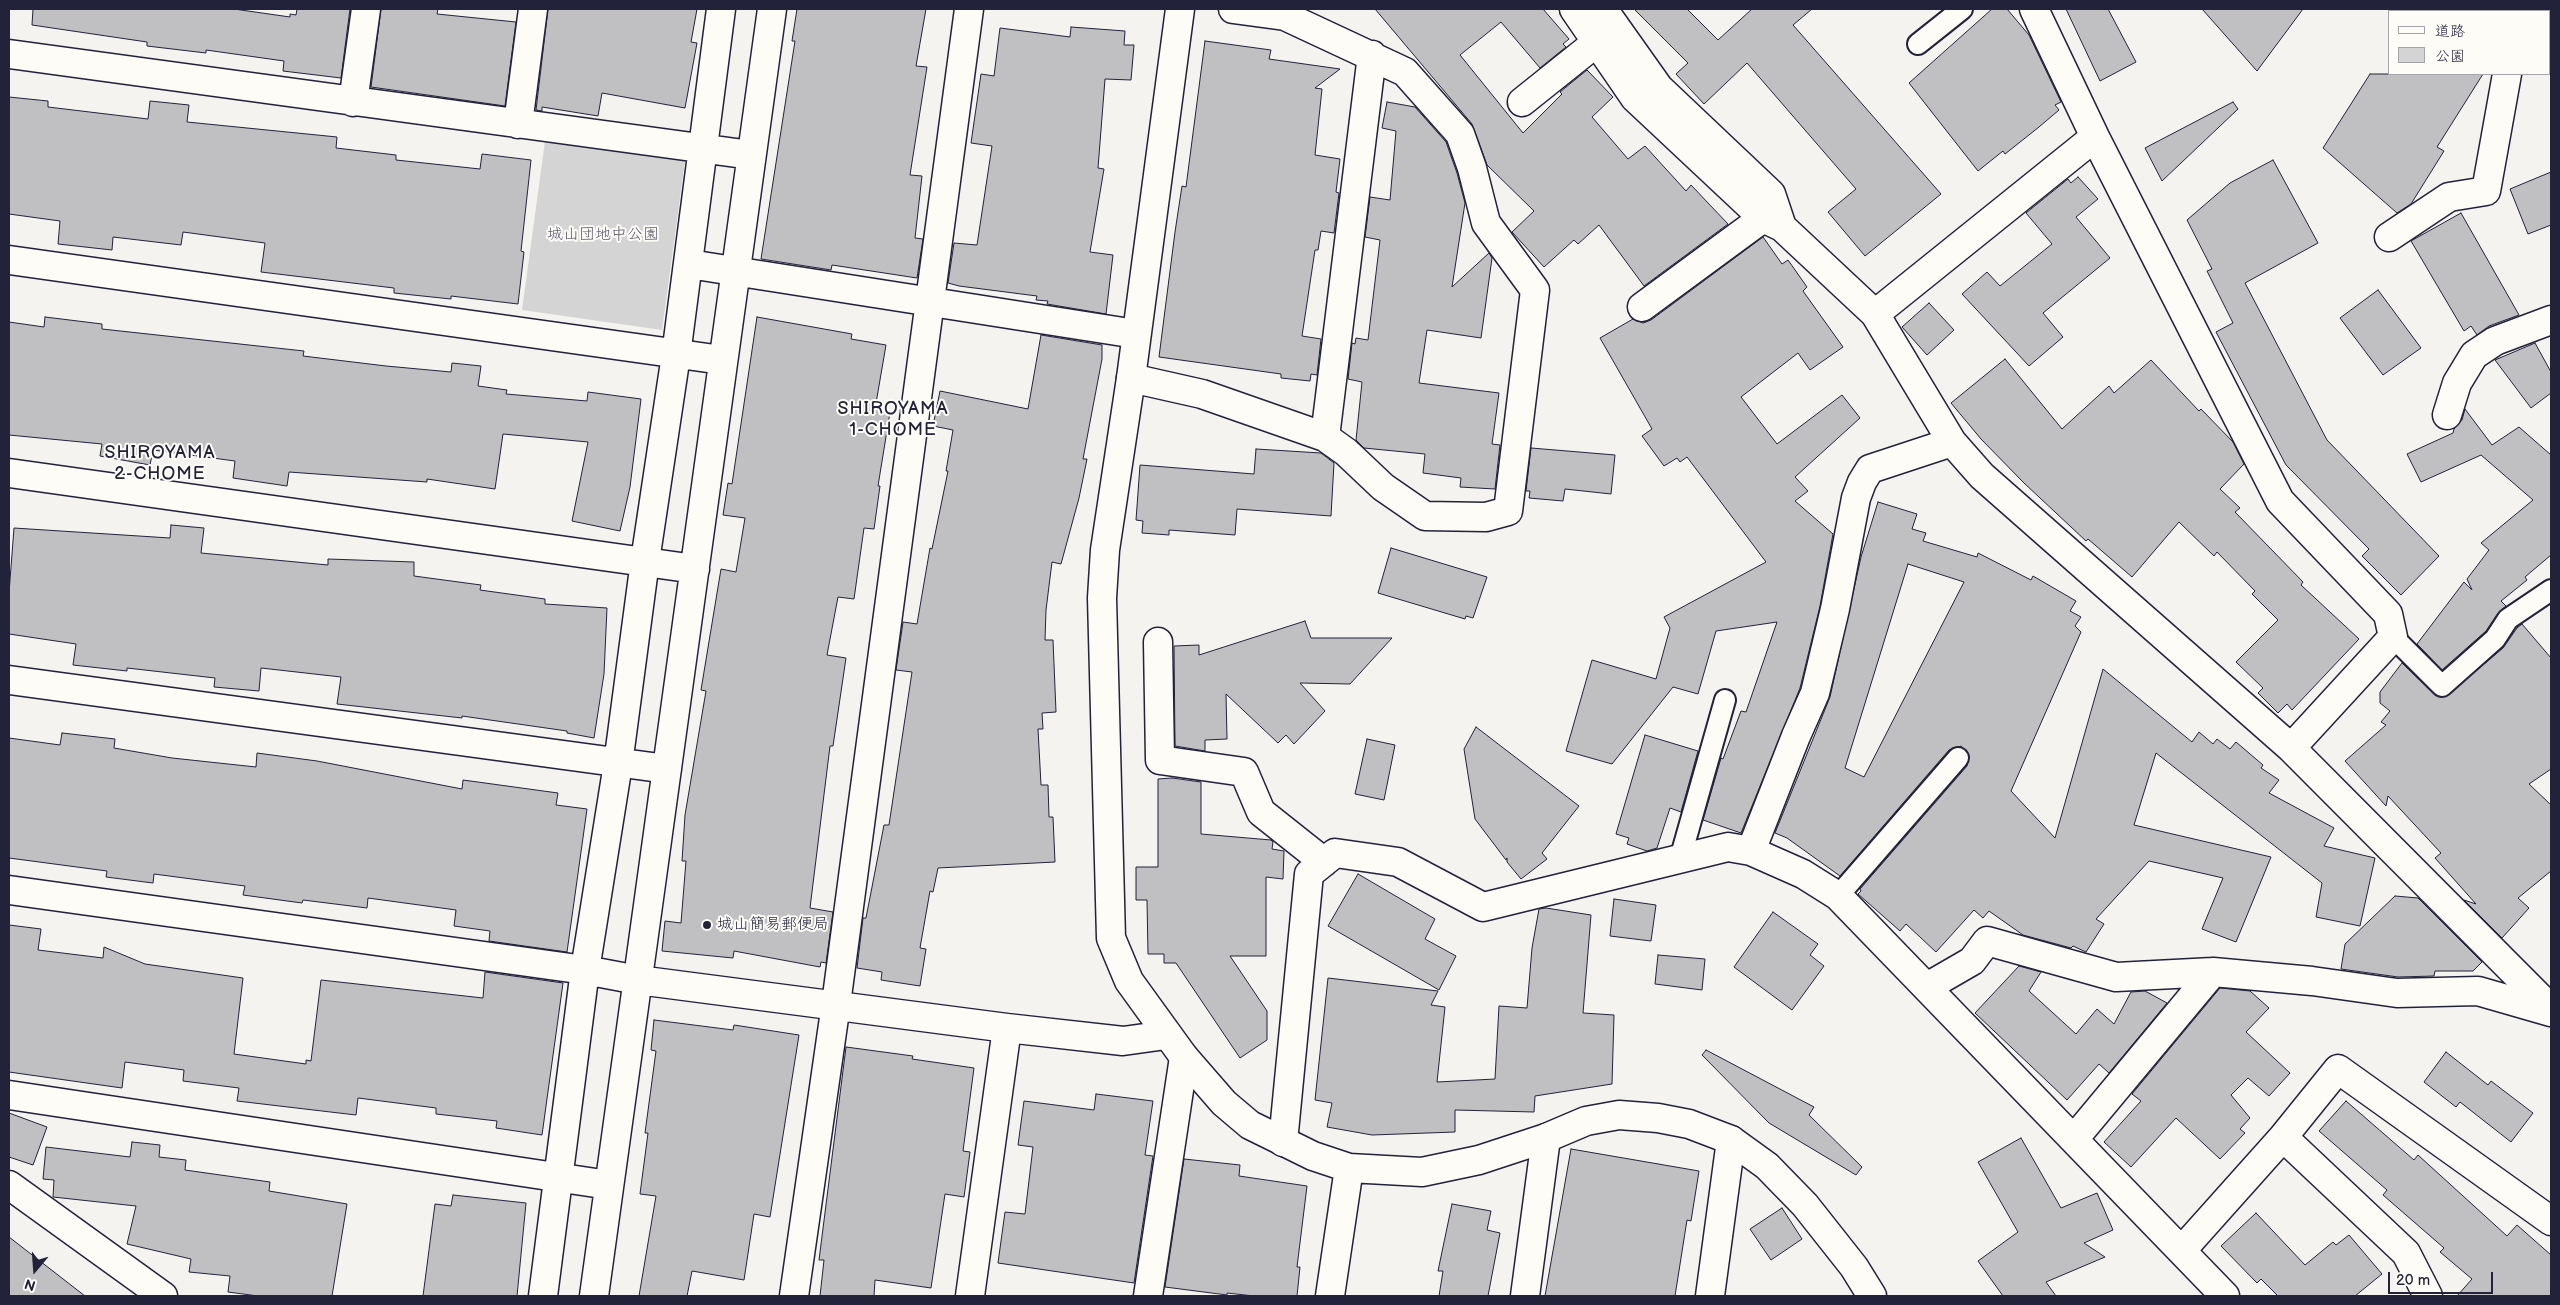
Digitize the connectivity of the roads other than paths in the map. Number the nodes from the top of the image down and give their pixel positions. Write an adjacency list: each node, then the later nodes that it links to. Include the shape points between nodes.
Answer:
1 (366, 9): 17 (street)
2 (533, 9): 19 (street)
3 (721, 9): 21 (street)
4 (772, 9): 22 (street)
5 (969, 9): 28 (street)
6 (1180, 9): 32 (street)
7 (1233, 9): 15 (street, via 1285,16)
8 (1574, 9): 12 (street)
9 (1603, 9): 23 (street, via 1659,88 1771,194)
10 (1962, 9): 13 (lane)
11 (2034, 9): 20 (street)
12 (1597, 42): 18 (street); 23 (street, via 1635,98)
13 (1918, 44)
14 (9, 54): 17 (street)
15 (1372, 55): 37 (street); 37 (street, via 1405,72 1460,134 1486,223 1535,290 1508,512 1486,517 1425,516 1383,487)
16 (2507, 75): 24 (street, via 2486,191 2449,197)
17 (353, 102): 19 (street)
18 (1522, 102)
19 (518, 124): 21 (street)
20 (2095, 137): 30 (street); 43 (street, via 2280,501 2388,614)
21 (703, 149): 22 (street); 26 (street)
22 (751, 155): 27 (street)
23 (1772, 222): 29 (street); 30 (street)
24 (2389, 237)
25 (9, 260): 33 (street)
26 (689, 264): 27 (street); 33 (street)
27 (734, 272): 28 (street); 34 (street)
28 (929, 302): 32 (street); 60 (street)
29 (1642, 307)
30 (1876, 314): 38 (street)
31 (2551, 320): 36 (street, via 2495,341 2474,355 2457,383)
32 (1136, 334): 35 (street)
33 (676, 355): 34 (street); 40 (street)
34 (722, 360): 41 (street)
35 (1131, 378): 37 (street, via 1202,394); 63 (street, via 1105,550 1102,598 1111,938 1129,981)
36 (2448, 415)
37 (1325, 437)
38 (1952, 442): 47 (street, via 1982,476); 51 (street, via 1870,469 1862,482 1815,694)
39 (9, 473): 40 (street)
40 (644, 562): 41 (street); 49 (street)
41 (694, 569): 50 (street)
42 (2551, 590): 43 (lane, via 2508,619 2495,639 2442,686)
43 (2393, 637): 47 (street)
44 (1158, 642): 53 (street, via 1160,760 1244,772 1261,812)
45 (9, 680): 49 (street)
46 (1724, 700): 52 (lane)
47 (2291, 748): 61 (street)
48 (1958, 758): 55 (lane)
49 (618, 764): 50 (street); 56 (street)
50 (667, 769): 58 (street)
51 (1751, 850): 52 (street, via 1728,847); 55 (street, via 1803,874)
52 (1680, 859): 53 (street, via 1483,907 1398,862 1334,853)
53 (1324, 862): 70 (street, via 1309,874)
54 (9, 890): 56 (street)
55 (1838, 896): 59 (street)
56 (585, 970): 58 (street); 72 (street)
57 (2213, 972): 59 (street, via 2116,977 1987,941 1972,962); 61 (street, via 2396,993 2478,991); 68 (street)
58 (638, 980): 60 (street); 74 (street)
59 (1927, 987): 68 (street)
60 (836, 1004): 62 (street); 80 (street)
61 (2551, 1010)
62 (1007, 1028): 63 (street, via 1123,1042); 81 (street)
63 (1166, 1035): 64 (street)
64 (1184, 1057): 70 (street, via 1224,1103 1250,1125); 82 (street)
65 (9, 1096): 72 (street)
66 (2283, 1137): 75 (street, via 2338,1069); 76 (street); 88 (street, via 2406,1253)
67 (1546, 1138): 69 (street, via 1586,1121 1619,1115 1689,1124); 71 (street, via 1479,1160 1422,1172); 84 (street)
68 (2074, 1139): 76 (street)
69 (1732, 1140): 85 (street); 86 (street, via 1767,1166 1804,1205 1854,1267)
70 (1283, 1142): 71 (street)
71 (1349, 1168): 83 (street)
72 (560, 1177): 74 (street); 78 (street)
73 (9, 1185): 77 (street)
74 (609, 1185): 79 (street)
75 (2551, 1221)
76 (2182, 1250): 87 (street)
77 (153, 1293)
78 (543, 1296)
79 (594, 1296)
80 (794, 1296)
81 (970, 1296)
82 (1148, 1296)
83 (1330, 1296)
84 (1525, 1296)
85 (1710, 1296)
86 (1872, 1296)
87 (2225, 1296)
88 (2428, 1296)

